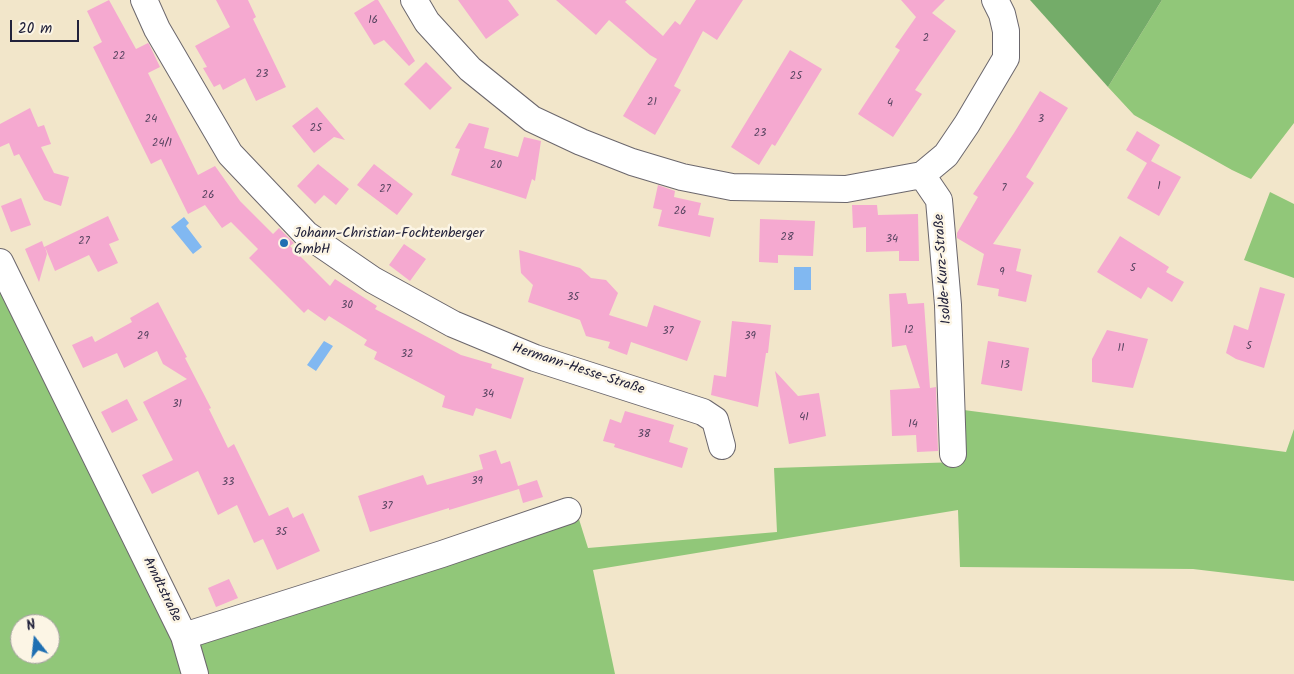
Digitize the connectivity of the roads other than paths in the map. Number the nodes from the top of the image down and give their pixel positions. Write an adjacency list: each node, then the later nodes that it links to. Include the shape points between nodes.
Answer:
1 (144, 0): 6 (street, Hermann-Hesse-Straße, via 157,29 230,154 306,234 373,280 453,324 535,358 703,412 715,420)
2 (414, 0): 4 (street, via 427,22 470,70 532,119 632,162 732,187 846,189)
3 (995, 0): 4 (street, via 1006,31 1006,58 946,155)
4 (922, 175): 7 (street, Isolde-Kurz-Straße, via 939,200 948,305)
5 (0, 262): 9 (street, Arndtstraße)
6 (722, 446)
7 (953, 454)
8 (568, 512): 9 (street, Arndtstraße)
9 (184, 636): 10 (street)
10 (195, 674)

